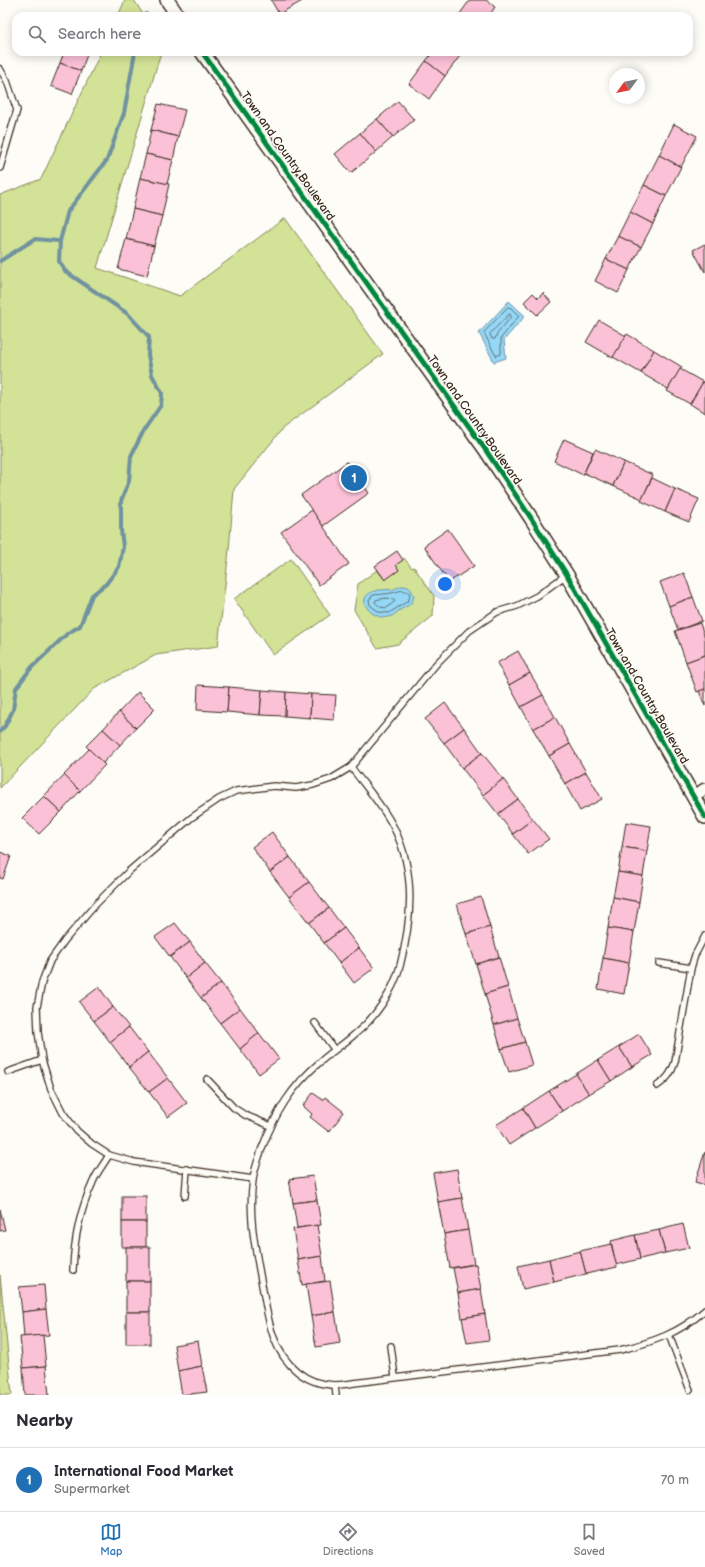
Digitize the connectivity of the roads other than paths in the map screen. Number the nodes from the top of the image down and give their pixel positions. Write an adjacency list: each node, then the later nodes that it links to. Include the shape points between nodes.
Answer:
1 (167, 0): 2 (street)
2 (175, 12)
3 (205, 56): 6 (street, Town and Country Boulevard, via 485,449)
4 (0, 69): 5 (lane, via 17,110)
5 (0, 168)
6 (567, 575): 7 (lane, via 537,596 497,612 469,631 436,663); 9 (street, Town and Country Boulevard)
7 (351, 767): 15 (lane, via 380,806 404,852 410,880 410,908 400,968 389,993 373,1016); 16 (lane, via 313,786 274,786 236,791 191,818 129,871 96,904 50,961 37,1007)
8 (705, 789): 9 (street)
9 (693, 796): 10 (street, Town and Country Boulevard)
10 (705, 817)
11 (705, 936): 13 (lane)
12 (659, 963): 13 (lane)
13 (691, 968): 19 (lane, via 675,1062 671,1074)
14 (315, 1023): 15 (lane)
15 (334, 1049): 20 (lane, via 301,1080 284,1101)
16 (42, 1060): 17 (lane); 21 (lane, via 63,1113 77,1131)
17 (8, 1072)
18 (207, 1079): 20 (lane, via 234,1108)
19 (657, 1086)
20 (271, 1126): 23 (lane, via 258,1158)
21 (109, 1155): 22 (lane, via 134,1162); 25 (lane, via 93,1180 84,1204 77,1230)
22 (187, 1169): 23 (lane); 24 (lane)
23 (253, 1179): 30 (lane, via 253,1239 271,1329 278,1348 293,1368 305,1377)
24 (185, 1196)
25 (73, 1270)
26 (705, 1310): 27 (lane)
27 (669, 1335): 29 (lane, via 620,1350); 31 (lane)
28 (391, 1346): 29 (lane)
29 (396, 1377): 30 (lane)
30 (335, 1385): 32 (lane)
31 (690, 1390)
32 (336, 1395)

